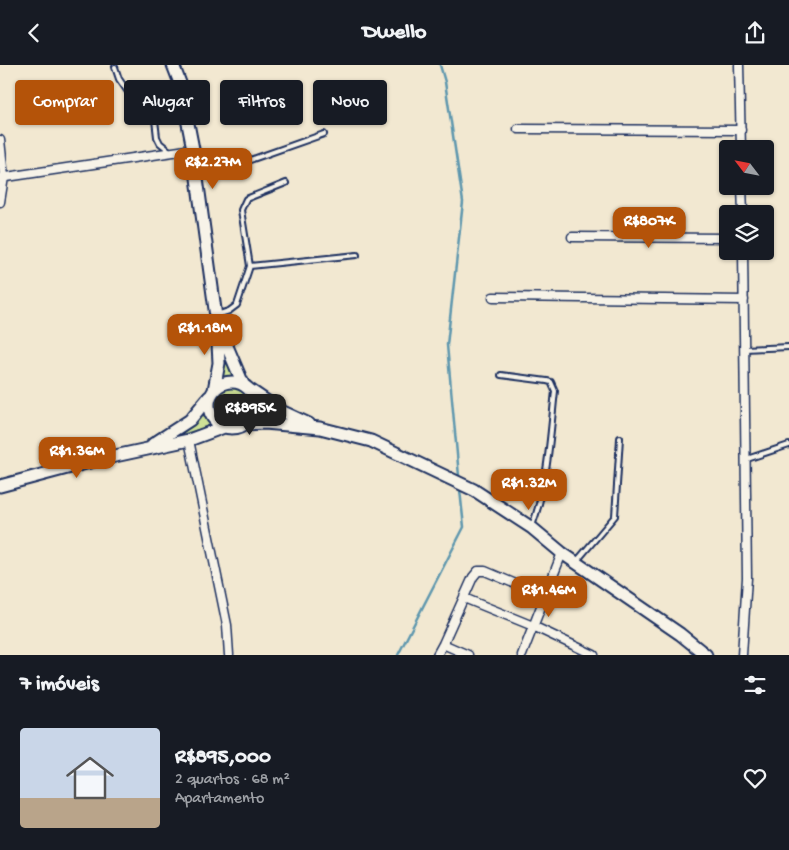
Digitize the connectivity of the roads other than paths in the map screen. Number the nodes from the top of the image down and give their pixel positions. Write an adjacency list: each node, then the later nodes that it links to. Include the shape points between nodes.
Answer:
1 (174, 65): 9 (main road)
2 (739, 65): 5 (street)
3 (115, 67): 10 (lane, via 128,92 155,120 160,143)
4 (518, 129): 5 (street)
5 (741, 129): 8 (street)
6 (324, 134): 12 (lane)
7 (0, 140): 11 (street)
8 (742, 140)
9 (193, 149): 10 (street); 12 (main road)
10 (172, 152): 11 (street)
11 (2, 177): 14 (street)
12 (198, 179): 22 (main road)
13 (286, 183): 19 (lane, via 246,199 241,210)
14 (0, 202)
15 (572, 237): 16 (street)
16 (719, 238)
17 (357, 255): 19 (lane)
18 (743, 260): 21 (street)
19 (250, 265): 22 (lane, via 237,305)
20 (493, 297): 21 (street)
21 (744, 300): 24 (street)
22 (217, 319): 26 (main road); 27 (main road, via 219,363)
23 (789, 347): 24 (lane)
24 (745, 349): 36 (street)
25 (501, 375): 38 (lane, via 551,382 555,391 546,476)
26 (246, 387): 27 (main road, via 236,381 228,382 220,384); 28 (main road, via 255,404 254,412); 31 (main road, via 281,411)
27 (212, 393): 29 (main road); 30 (main road, via 209,411 212,418)
28 (245, 424): 30 (main road); 31 (main road)
29 (181, 427): 33 (main road, via 180,435); 35 (main road)
30 (224, 427): 33 (main road)
31 (320, 428): 38 (main road, via 371,441 474,490)
32 (620, 438): 40 (lane, via 614,517)
33 (189, 440): 35 (main road); 45 (street, via 227,625)
34 (789, 445): 36 (lane)
35 (148, 448): 37 (main road)
36 (747, 459): 51 (street, via 747,577)
37 (0, 486)
38 (532, 528): 39 (main road)
39 (562, 553): 40 (main road); 41 (street)
40 (576, 562): 50 (main road)
41 (544, 596): 42 (street, via 478,571); 43 (street)
42 (464, 598): 43 (street); 44 (street)
43 (533, 626): 48 (street); 49 (street)
44 (443, 644): 46 (street); 47 (street)
45 (229, 655)
46 (436, 655)
47 (468, 655)
48 (522, 655)
49 (594, 655)
50 (706, 655)
51 (742, 655)

